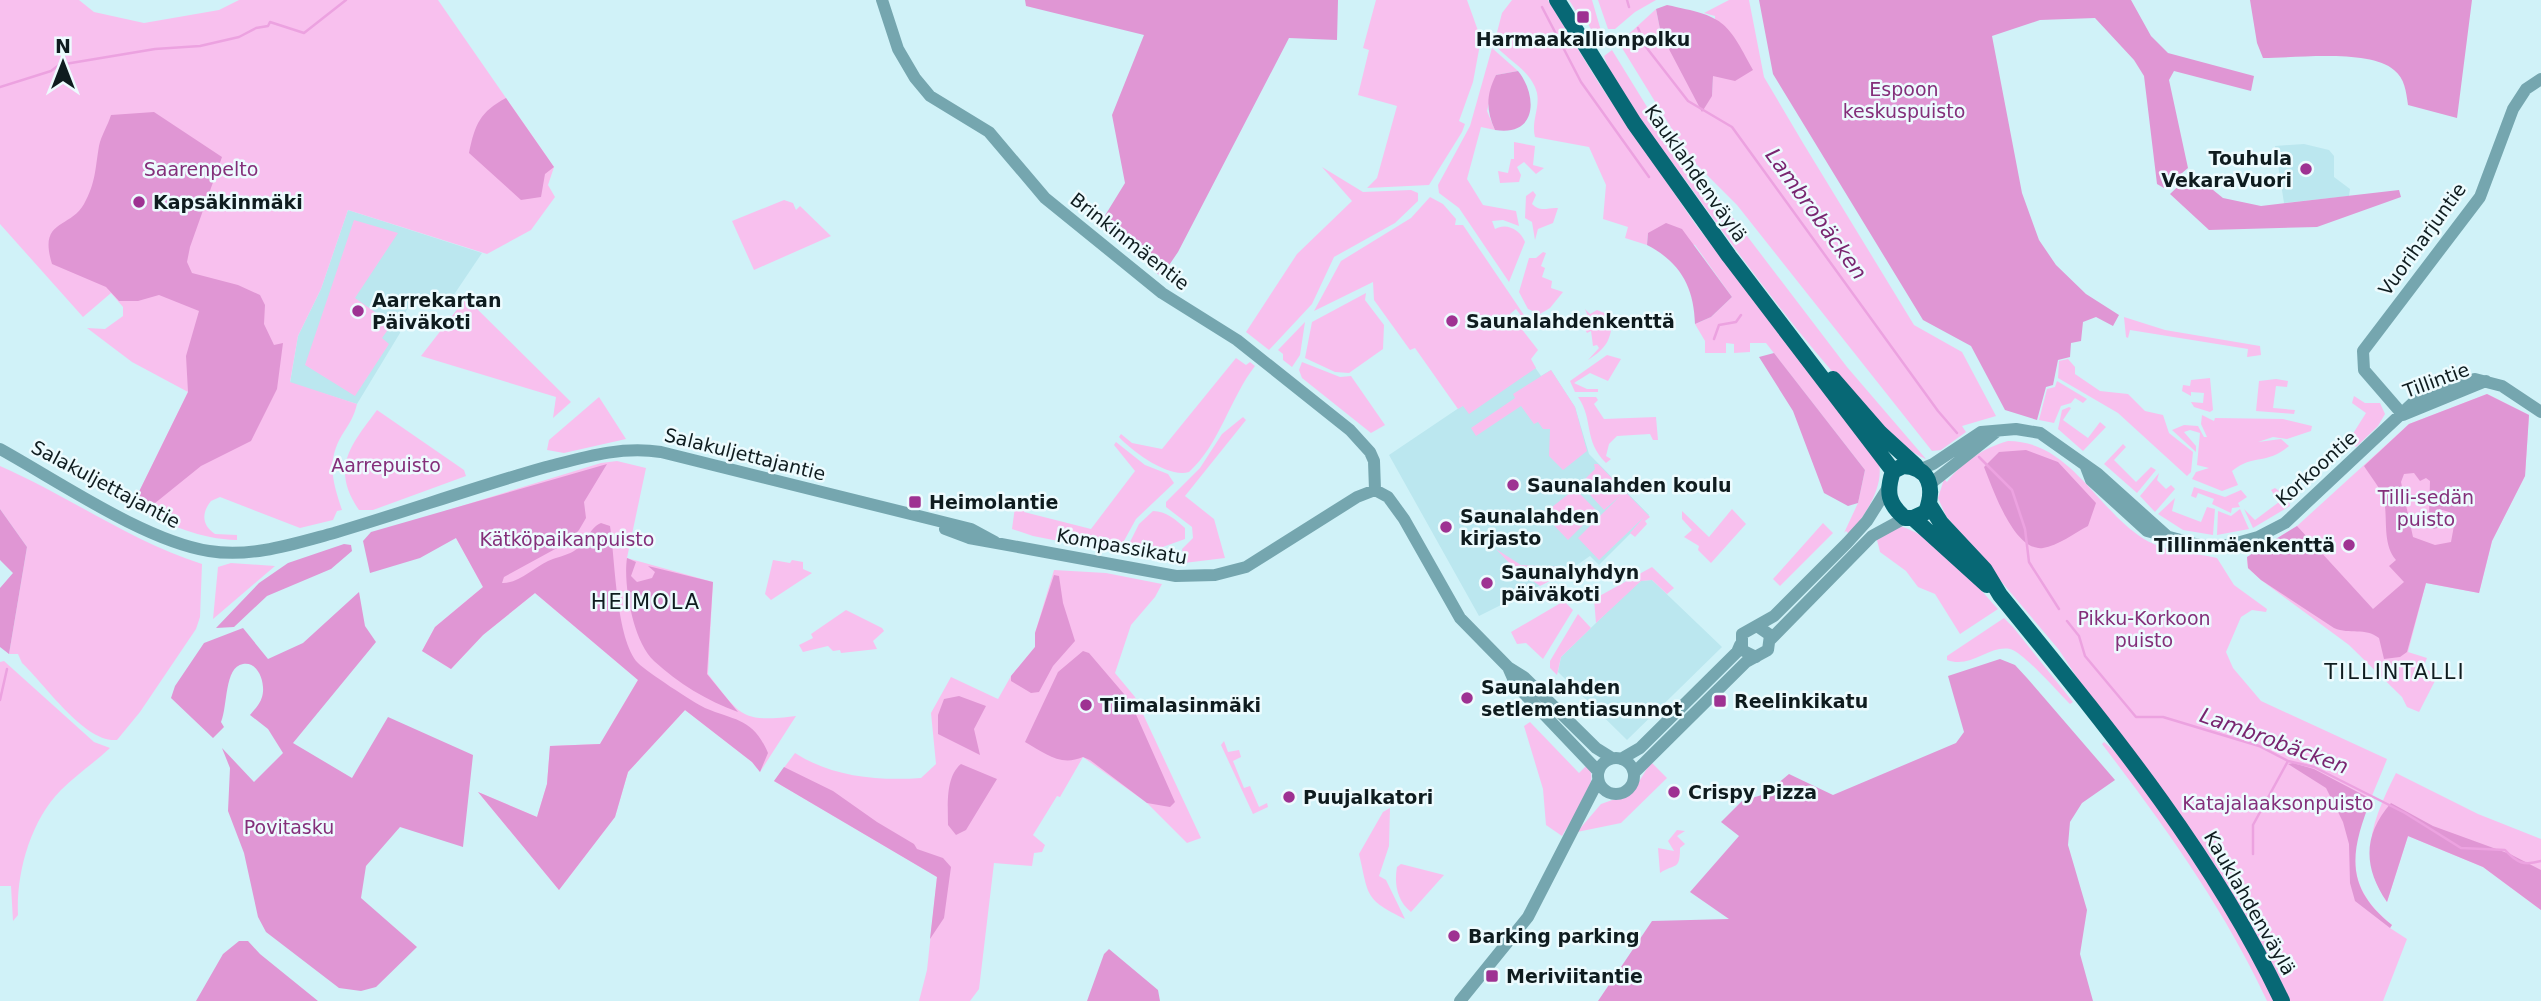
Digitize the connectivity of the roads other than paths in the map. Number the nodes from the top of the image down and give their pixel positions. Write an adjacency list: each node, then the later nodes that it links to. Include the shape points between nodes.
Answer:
1 (882, 0): 12 (street, Brinkinmäentie, via 898,49 930,96 989,132 1045,198 1162,293 1237,340 1350,430 1374,461)
2 (1557, 0): 4 (main road, Kauklahdenväylä, via 1634,123 1728,256)
3 (2541, 79): 6 (street, Vuoriharjuntie, via 2526,89 2513,109 2480,197 2363,351 2364,370)
4 (1811, 362): 9 (main road, Kauklahdenväylä); 10 (main road, Kauklahdenväylä)
5 (2541, 412): 6 (street, Tillintie, via 2502,386 2486,381)
6 (2403, 415): 7 (street, Korkoontie, via 2285,523 2230,545 2211,547 2167,537 2098,474 2040,433)
7 (1996, 432): 9 (street, Korkoontie, via 1981,432); 11 (street)
8 (0, 449): 15 (street, Salakuljettajantie, via 163,538 211,551 283,547 518,473 626,450 661,452)
9 (1918, 468): 10 (main road, via 1903,466); 11 (main road, via 1927,474)
10 (1891, 479): 14 (main road, via 1893,507); 17 (street, via 1858,532 1774,616)
11 (1930, 484): 13 (main road)
12 (1375, 490): 15 (street, Kompassikatu, via 1246,568 1215,575 1176,576); 21 (street, via 1388,497 1404,519 1460,618)
13 (1929, 504): 14 (main road, via 1923,514); 16 (main road, Kauklahdenväylä, via 1985,570)
14 (1909, 518): 16 (main road, Kauklahdenväylä); 18 (street, via 1872,536)
15 (995, 542)
16 (2000, 595): 28 (main road, Kauklahdenväylä, via 2181,828 2240,922)
17 (1757, 626): 18 (street); 19 (street, via 1745,629)
18 (1771, 639): 20 (street, via 1769,650)
19 (1740, 645): 20 (street); 22 (street, via 1640,748)
20 (1756, 657): 23 (street)
21 (1507, 667): 22 (street, via 1524,677 1596,748); 24 (street, via 1516,685)
22 (1617, 758): 23 (street); 24 (street, via 1602,764)
23 (1634, 773): 25 (street, via 1629,790)
24 (1598, 776): 25 (street, via 1601,788); 26 (street)
25 (1612, 795): 26 (street)
26 (1580, 817): 27 (street, via 1528,917)
27 (1460, 1001)
28 (2282, 1001)

